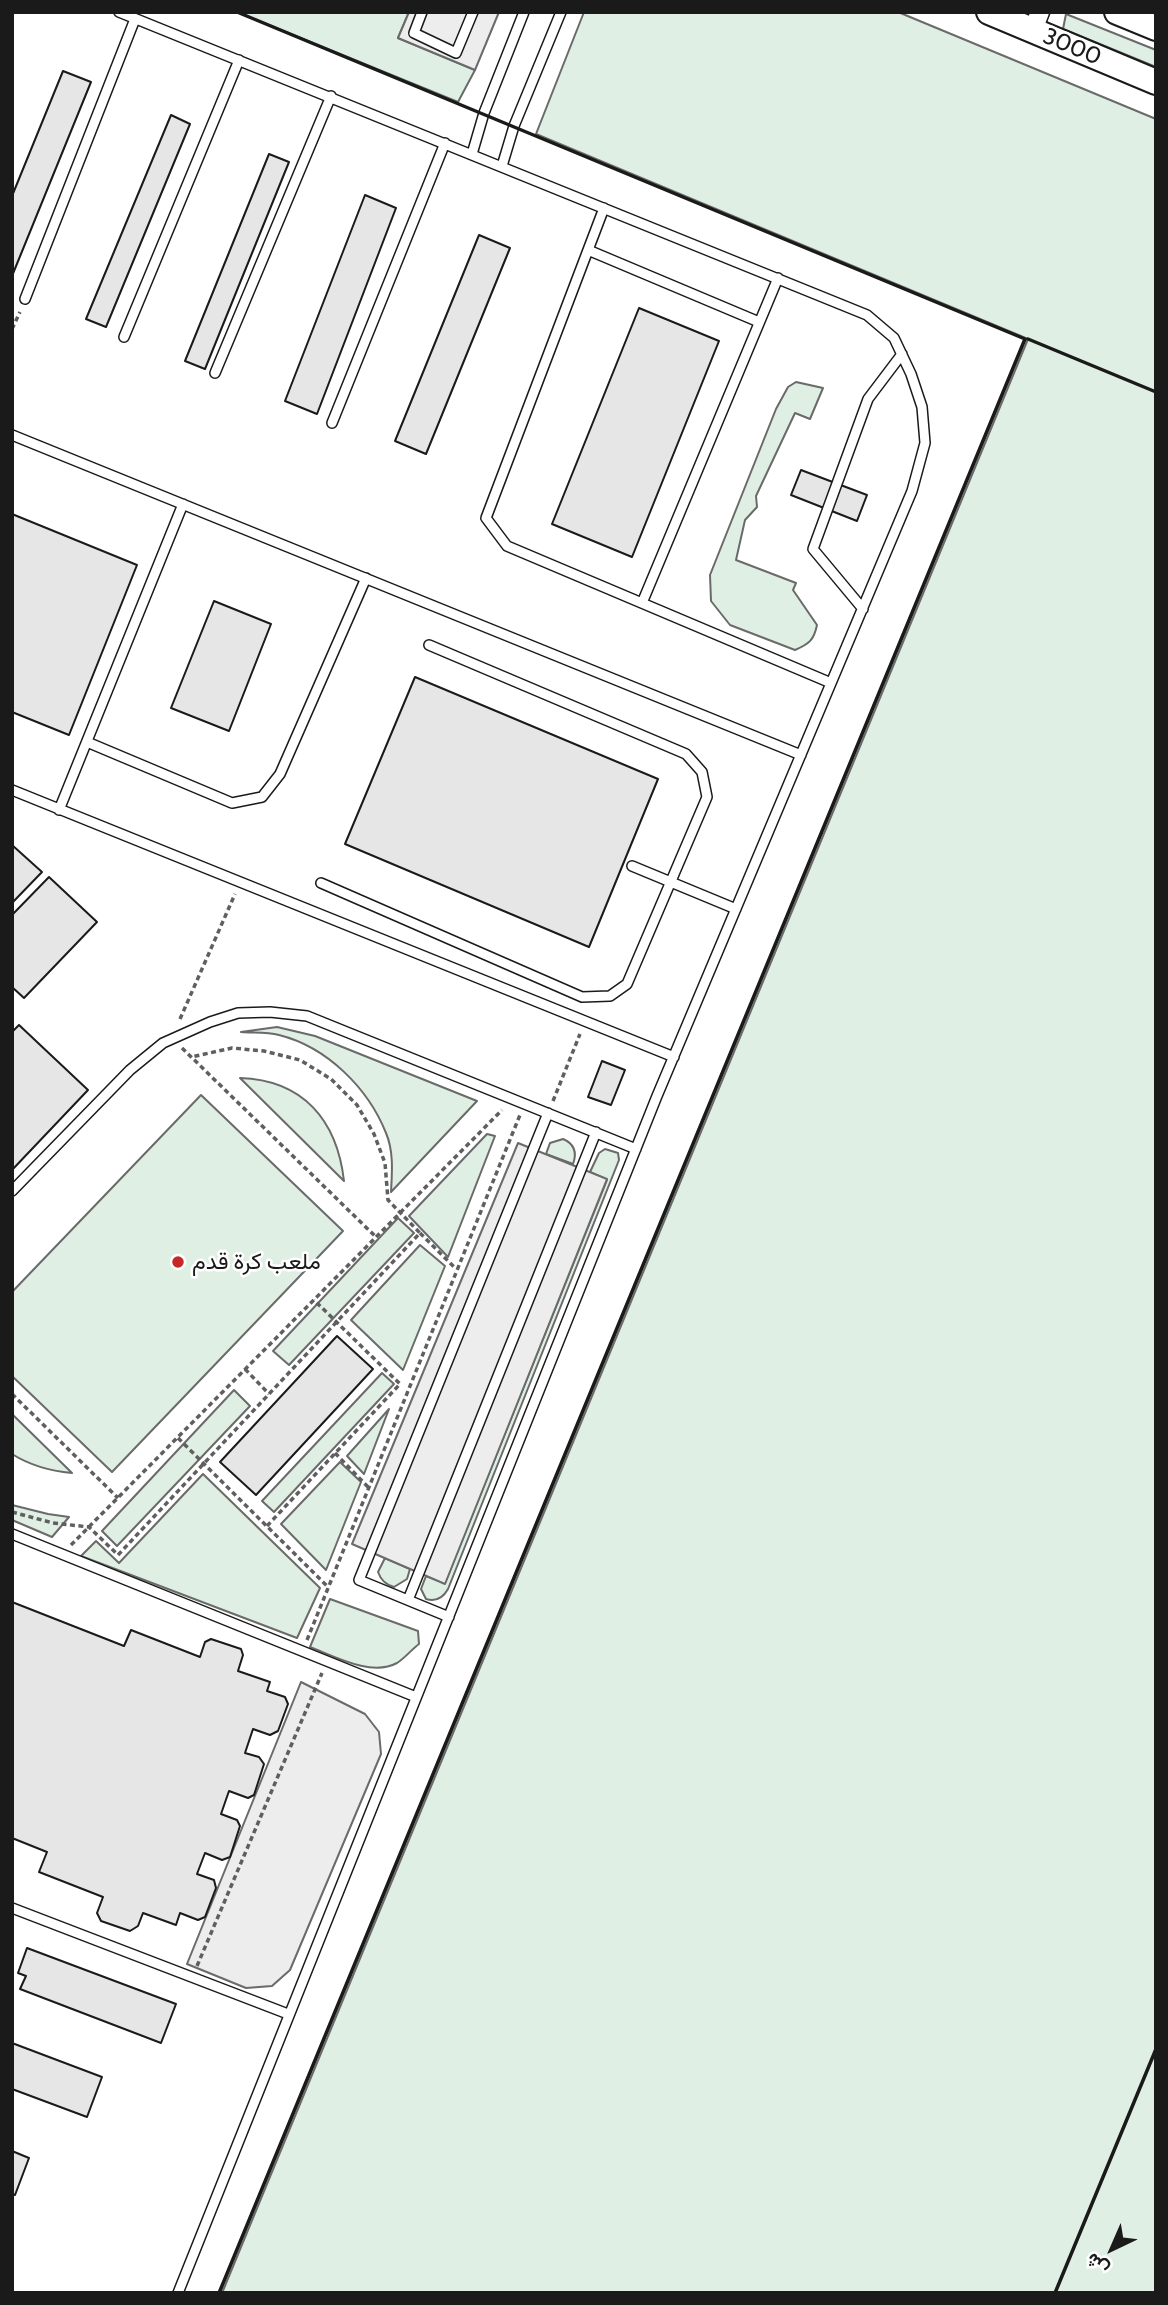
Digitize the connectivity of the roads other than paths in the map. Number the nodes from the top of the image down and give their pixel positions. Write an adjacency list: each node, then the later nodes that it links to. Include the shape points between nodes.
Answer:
1 (119, 12): 8 (lane)
2 (422, 12): 3 (lane, via 414,33 456,53)
3 (473, 12)
4 (524, 12): 15 (lane)
5 (561, 12): 16 (lane)
6 (989, 12): 9 (street, 3000)
7 (1117, 12): 10 (street)
8 (135, 19): 11 (lane); 20 (lane)
9 (1036, 21): 12 (street, 3000)
10 (1156, 28)
11 (239, 60): 13 (lane); 22 (lane)
12 (1156, 82)
13 (331, 96): 14 (lane); 24 (lane)
14 (445, 143): 15 (lane); 25 (lane)
15 (472, 154): 16 (lane)
16 (502, 166): 17 (lane)
17 (604, 208): 18 (lane); 19 (lane)
18 (588, 250): 21 (lane); 29 (lane, via 486,518 507,546)
19 (778, 278): 21 (lane); 23 (lane, via 867,315 894,338)
20 (26, 299)
21 (760, 322): 29 (lane)
22 (124, 337)
23 (902, 354): 30 (lane, via 922,407 925,443 912,491); 30 (lane, via 868,399 813,549)
24 (215, 373)
25 (332, 423)
26 (12, 435): 27 (lane)
27 (183, 504): 28 (lane); 33 (lane)
28 (366, 578): 33 (lane, via 280,774 262,797 232,803); 34 (lane)
29 (642, 603): 32 (lane)
30 (863, 609): 32 (lane)
31 (429, 645): 38 (lane, via 686,754 702,772 707,797)
32 (831, 684): 34 (lane)
33 (87, 742): 36 (lane)
34 (801, 755): 40 (lane)
35 (12, 790): 36 (lane)
36 (59, 810): 41 (lane)
37 (632, 866): 38 (lane)
38 (671, 882): 39 (lane, via 627,984 610,996 582,997); 40 (lane)
39 (321, 883)
40 (736, 909): 41 (lane)
41 (674, 1057): 44 (lane)
42 (548, 1113): 43 (lane); 45 (lane, via 307,1016 238,1013 163,1043 130,1070); 47 (lane, via 359,1580)
43 (596, 1132): 44 (lane); 47 (lane)
44 (636, 1149): 48 (lane)
45 (12, 1191)
46 (12, 1534): 49 (lane)
47 (408, 1601): 48 (lane)
48 (449, 1617): 49 (lane)
49 (416, 1698): 51 (lane)
50 (12, 1908): 51 (lane)
51 (288, 2014): 52 (lane)
52 (178, 2293)

